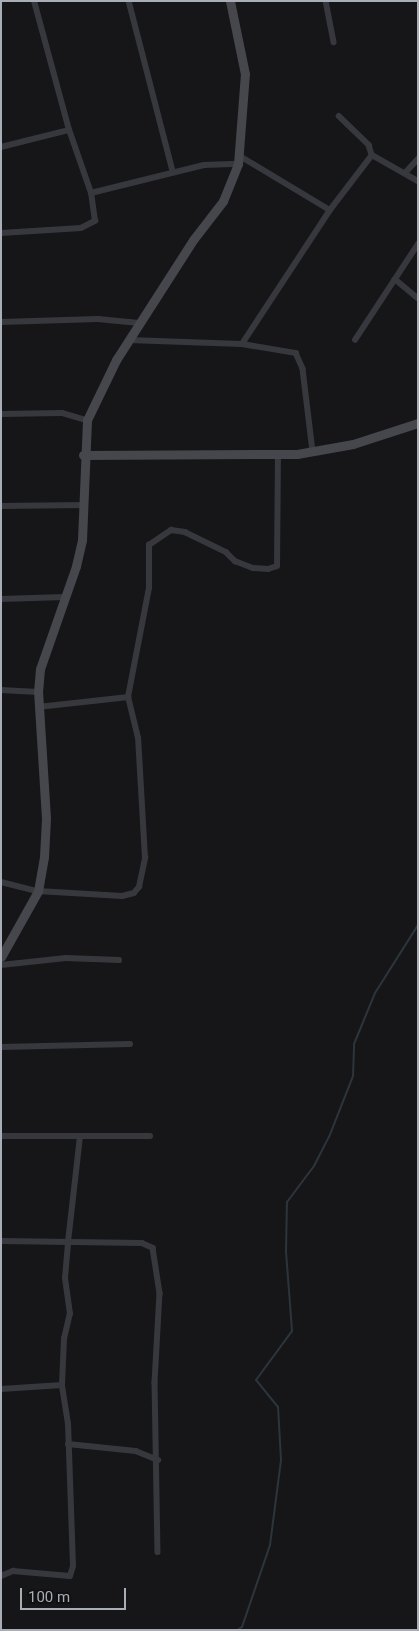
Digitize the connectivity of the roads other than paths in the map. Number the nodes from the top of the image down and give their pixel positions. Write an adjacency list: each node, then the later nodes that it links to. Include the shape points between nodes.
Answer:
1 (34, 1): 7 (street)
2 (129, 1): 12 (street)
3 (230, 1): 11 (street, via 245,74)
4 (326, 1): 5 (street)
5 (334, 42)
6 (338, 116): 9 (street, via 369,145)
7 (69, 130): 8 (street); 15 (street)
8 (1, 147)
9 (372, 156): 13 (street); 16 (street)
10 (418, 159): 13 (street)
11 (239, 160): 12 (street); 16 (street); 22 (street, via 223,201)
12 (173, 172): 15 (street)
13 (405, 173): 14 (street)
14 (418, 181)
15 (91, 194): 17 (street, via 95,221 88,227)
16 (330, 210): 25 (street)
17 (1, 233)
18 (418, 244): 19 (street)
19 (395, 278): 20 (street); 24 (street)
20 (418, 298)
21 (1, 322): 22 (street, via 98,319)
22 (139, 323): 23 (street)
23 (129, 340): 25 (street); 27 (street, via 103,383)
24 (355, 340)
25 (242, 344): 29 (street, via 293,352 299,357)
26 (1, 414): 27 (street, via 62,413)
27 (87, 420): 31 (street)
28 (418, 423): 29 (street, via 353,444)
29 (313, 452): 30 (street)
30 (278, 454): 31 (street); 38 (street, via 278,566 261,569 235,561 226,552 185,532 170,530 149,545 149,588)
31 (83, 455): 32 (street)
32 (85, 505): 33 (street); 34 (street, via 78,557)
33 (1, 506)
34 (64, 597): 35 (street); 37 (street, via 40,669)
35 (1, 599)
36 (1, 690): 37 (street)
37 (38, 692): 39 (street)
38 (128, 698): 39 (street); 41 (street, via 138,730 145,858 142,881 134,893 122,896)
39 (38, 707): 41 (street, via 46,818)
40 (1, 882): 41 (street)
41 (38, 891): 42 (street)
42 (1, 957)
43 (119, 960): 44 (street, via 66,958)
44 (1, 965)
45 (130, 1044): 46 (street)
46 (1, 1047)
47 (1, 1136): 48 (street)
48 (80, 1136): 49 (street); 51 (street)
49 (150, 1136)
50 (1, 1241): 51 (street)
51 (68, 1242): 52 (street, via 66,1278 70,1314 64,1339); 55 (street, via 142,1243 153,1248 160,1293 155,1382)
52 (62, 1385): 53 (street); 54 (street, via 67,1408)
53 (1, 1389)
54 (68, 1444): 55 (street, via 136,1451); 57 (street, via 73,1566 70,1576 13,1571)
55 (158, 1460): 56 (street)
56 (158, 1552)
57 (1, 1576)

